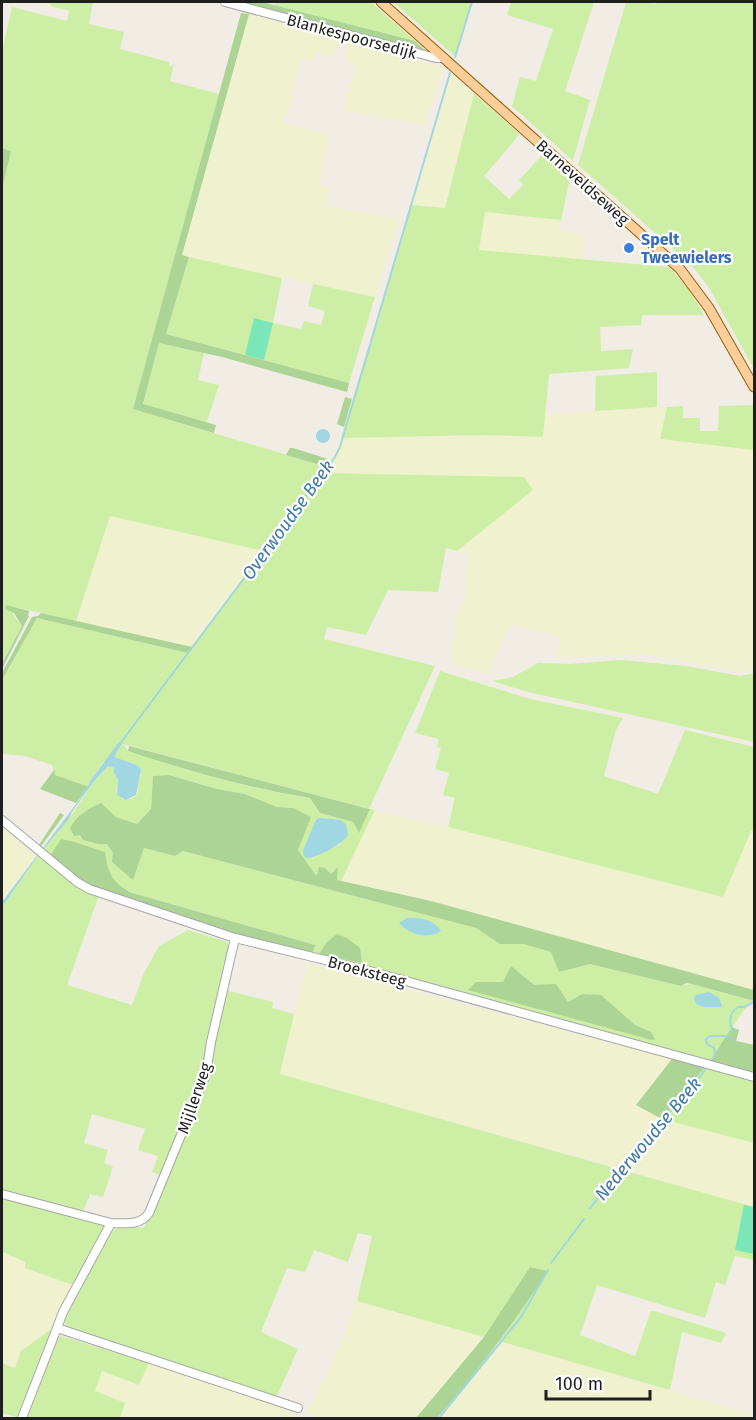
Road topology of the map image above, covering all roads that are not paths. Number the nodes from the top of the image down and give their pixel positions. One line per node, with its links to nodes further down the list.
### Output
1 (225, 2): 3 (street, Blankespoorsedijk)
2 (381, 2): 3 (main road, Barneveldseweg)
3 (444, 58): 4 (main road, Barneveldseweg)
4 (754, 387)
5 (2, 820): 6 (street, Broeksteeg)
6 (235, 938): 7 (street, Broeksteeg); 9 (street, Mijllerweg)
7 (754, 1077)
8 (2, 1194): 9 (street, Mijllerweg)
9 (111, 1223): 10 (street)
10 (57, 1328): 11 (street); 12 (street)
11 (298, 1408)
12 (22, 1419)

